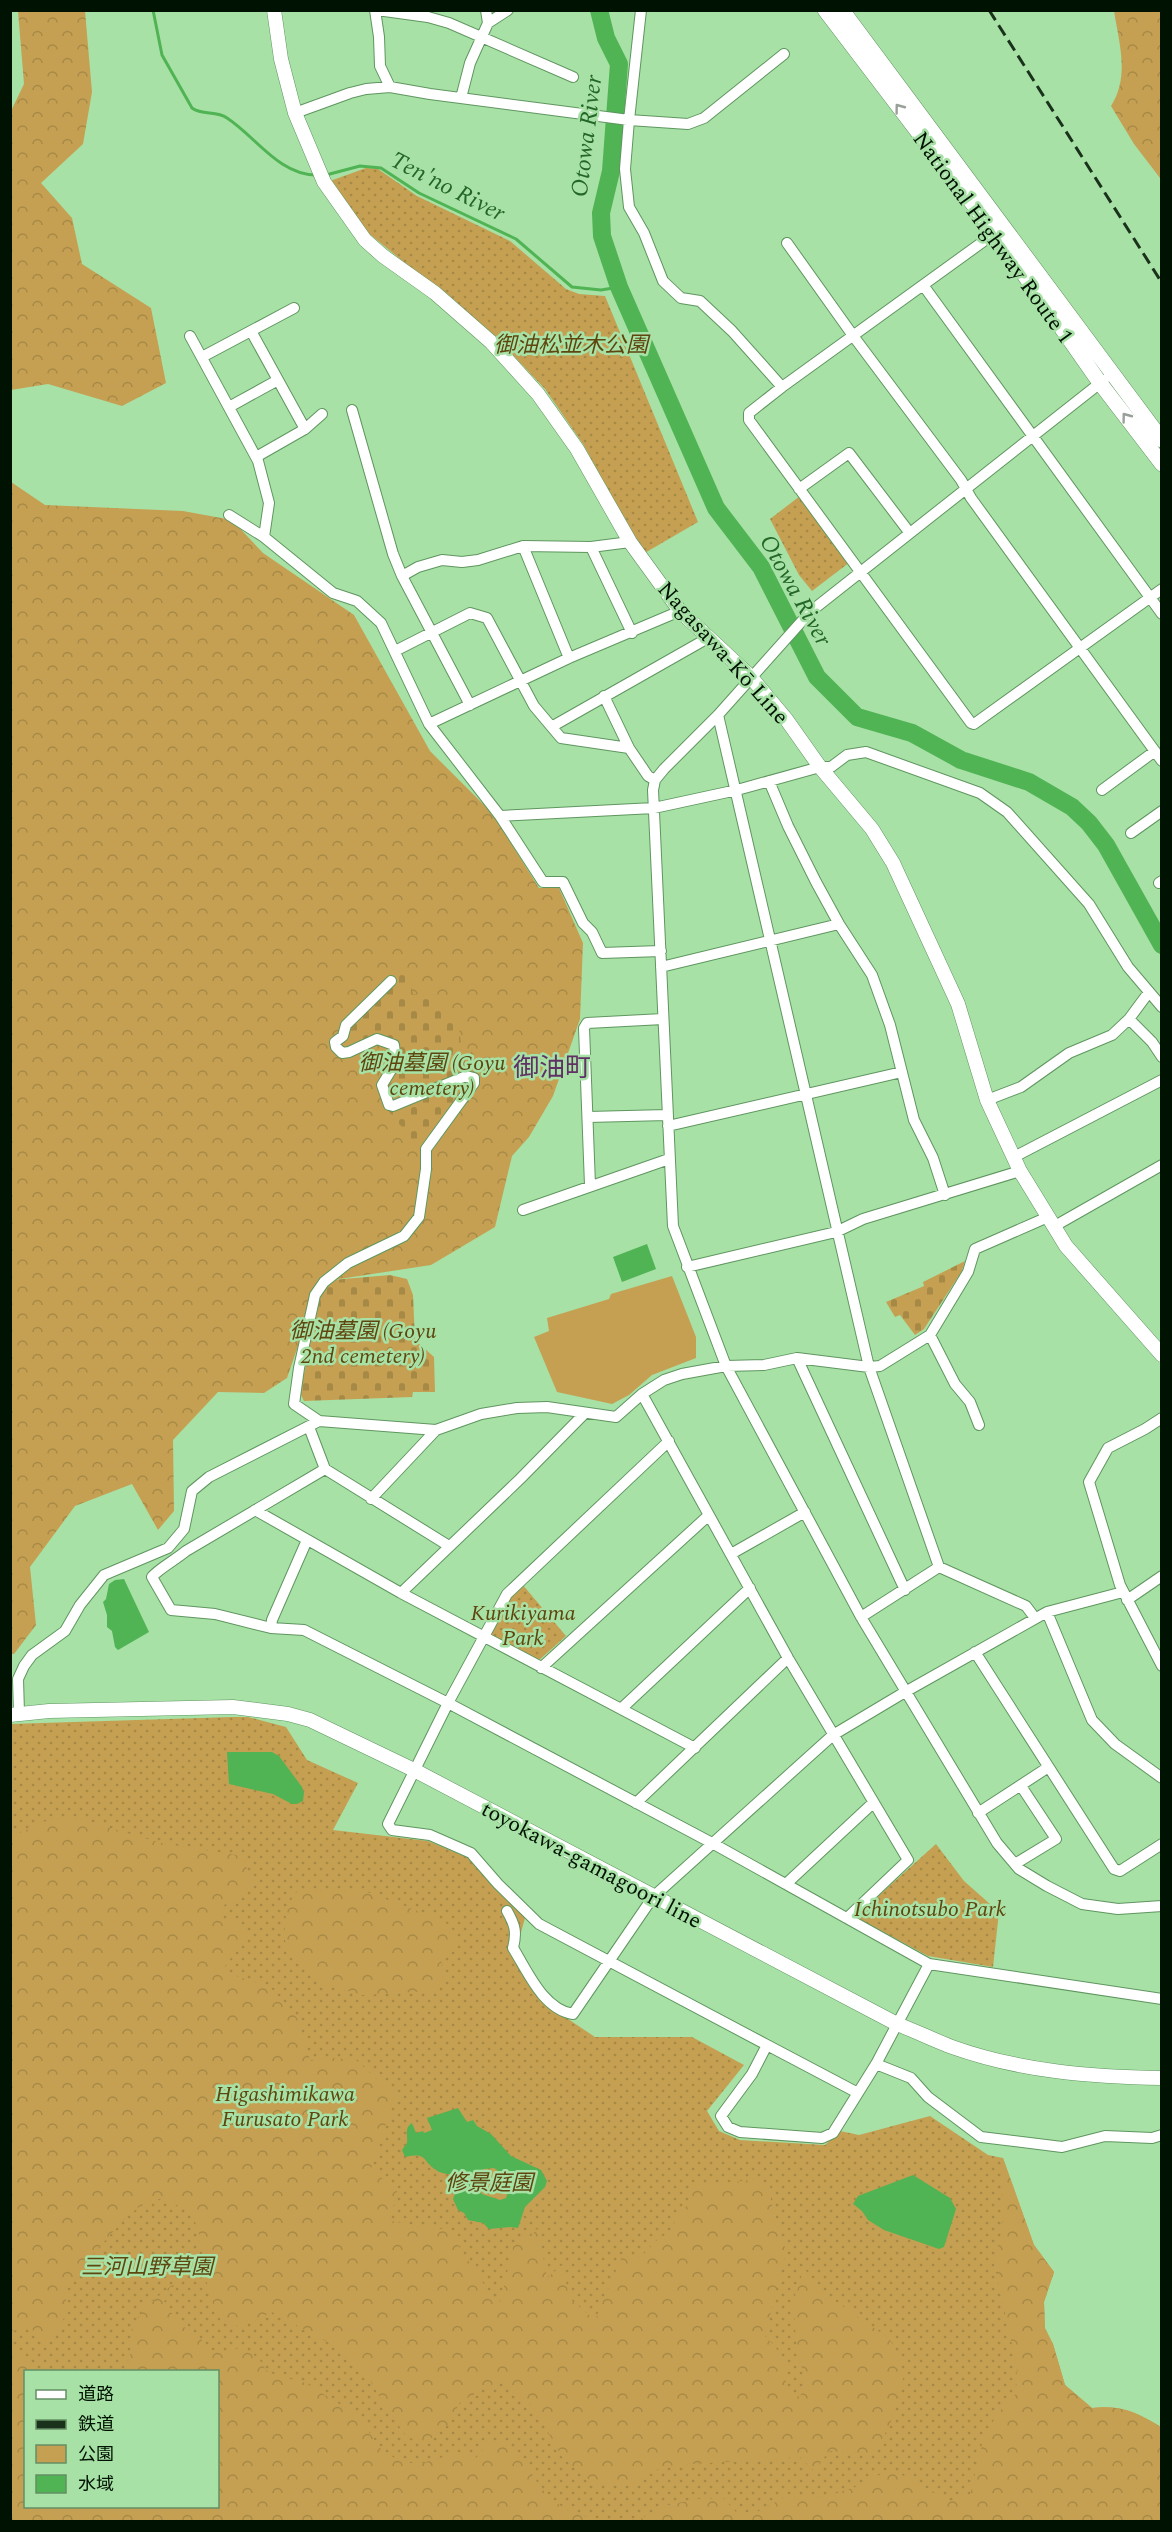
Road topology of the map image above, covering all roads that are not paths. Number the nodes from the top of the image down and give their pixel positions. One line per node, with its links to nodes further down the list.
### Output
1 (274, 10): 14 (main road, Nagasawa-Kō Line)
2 (376, 10): 9 (street); 12 (street)
3 (486, 10): 8 (street)
4 (508, 10): 8 (street)
5 (641, 10): 15 (street)
6 (825, 10): 16 (highway, National Highway Route 1, one-way to 6)
7 (842, 10): 24 (highway, National Highway Route 1)
8 (488, 23): 9 (street)
9 (481, 38): 11 (street); 13 (street)
10 (784, 54): 15 (street)
11 (573, 77)
12 (390, 87): 13 (street); 14 (street)
13 (461, 98): 15 (street)
14 (295, 113): 40 (main road, Nagasawa-Kō Line)
15 (625, 119): 26 (street)
16 (995, 233): 18 (street); 24 (highway, National Highway Route 1)
17 (787, 243): 22 (street)
18 (923, 285): 22 (street); 31 (street)
19 (294, 308): 20 (street)
20 (251, 331): 23 (street); 25 (street)
21 (190, 336): 23 (street)
22 (854, 338): 26 (street); 35 (street)
23 (202, 357): 27 (street)
24 (1107, 378): 31 (street); 32 (highway, National Highway Route 1); 34 (highway, National Highway Route 1, one-way to 24)
25 (278, 380): 27 (street); 30 (street)
26 (782, 387): 36 (street)
27 (229, 407): 33 (street)
28 (352, 410): 44 (street)
29 (322, 414): 30 (street)
30 (305, 429): 33 (street)
31 (1034, 436): 35 (street); 46 (street)
32 (1161, 440)
33 (256, 457): 39 (street)
34 (1161, 464)
35 (965, 488): 38 (street); 52 (street)
36 (799, 489): 38 (street); 43 (street)
37 (229, 515): 39 (street)
38 (909, 532): 43 (street)
39 (264, 537): 53 (street)
40 (630, 542): 42 (street); 47 (main road, Nagasawa-Kō Line)
41 (523, 546): 42 (street); 44 (street); 54 (street)
42 (591, 547): 50 (street)
43 (860, 570): 52 (street); 55 (street)
44 (402, 576): 49 (street)
45 (1161, 589): 46 (street)
46 (1150, 597): 48 (street); 52 (street)
47 (680, 611): 50 (street); 51 (main road, Nagasawa-Kō Line)
48 (1161, 614)
49 (432, 632): 53 (street); 56 (street); 58 (street)
50 (632, 633): 54 (street)
51 (708, 638): 55 (main road, Nagasawa-Kō Line); 57 (street)
52 (1081, 648): 63 (street)
53 (395, 651): 60 (street)
54 (569, 658): 56 (street)
55 (750, 676): 59 (street); 65 (main road, Nagasawa-Kō Line)
56 (520, 681): 58 (street); 61 (street)
57 (604, 696): 61 (street); 62 (street)
58 (470, 705): 60 (street)
59 (718, 715): 66 (street); 68 (street)
60 (429, 724): 72 (street)
61 (553, 726): 62 (street)
62 (629, 748): 66 (street)
63 (1155, 751): 64 (street); 69 (street)
64 (1161, 761)
65 (820, 767): 67 (street); 79 (street); 87 (main road, Nagasawa-Kō Line)
66 (655, 780): 70 (street)
67 (769, 781): 68 (street); 74 (street)
68 (737, 790): 70 (street); 75 (street)
69 (1102, 790)
70 (654, 808): 72 (street); 76 (street)
71 (1161, 811): 73 (street)
72 (500, 816): 76 (street)
73 (1131, 833)
74 (839, 924): 75 (street); 84 (street)
75 (770, 942): 77 (street); 86 (street)
76 (661, 951): 77 (street)
77 (662, 967): 81 (street)
78 (391, 981): 108 (street)
79 (1149, 992): 80 (street); 82 (street)
80 (1161, 1007)
81 (663, 1019): 88 (street); 89 (street)
82 (1129, 1019): 83 (street); 87 (street)
83 (1161, 1057)
84 (902, 1072): 86 (street); 95 (street)
85 (1161, 1080): 90 (street)
86 (805, 1095): 89 (street); 98 (street)
87 (987, 1100): 90 (main road, Nagasawa-Kō Line)
88 (588, 1117): 89 (street); 94 (street)
89 (668, 1120): 91 (street)
90 (1014, 1157): 93 (main road, Nagasawa-Kō Line)
91 (669, 1159): 94 (street); 99 (street)
92 (1161, 1165): 97 (street)
93 (1020, 1171): 95 (street); 97 (main road, Nagasawa-Kō Line)
94 (590, 1185): 96 (street)
95 (945, 1195): 98 (street)
96 (522, 1210)
97 (1050, 1222): 100 (street); 101 (main road, Nagasawa-Kō Line)
98 (836, 1232): 99 (street); 104 (street)
99 (687, 1267): 103 (street)
100 (930, 1335): 104 (street); 109 (street)
101 (1161, 1355)
102 (797, 1358): 103 (street); 104 (street); 123 (street)
103 (726, 1366): 105 (street); 115 (street)
104 (869, 1367): 120 (street)
105 (642, 1394): 106 (street); 111 (street)
106 (585, 1413): 110 (street); 118 (street)
107 (1161, 1418): 125 (street)
108 (314, 1424): 110 (street); 112 (street); 138 (street)
109 (979, 1425)
110 (436, 1430): 113 (street)
111 (669, 1441): 116 (street); 130 (street)
112 (325, 1469): 113 (street); 114 (street)
113 (371, 1499): 118 (street)
114 (255, 1510): 117 (street); 129 (street)
115 (805, 1512): 119 (street); 127 (street)
116 (709, 1515): 119 (street); 134 (street)
117 (307, 1540): 124 (street); 129 (street)
118 (449, 1546): 124 (street)
119 (730, 1554): 122 (street)
120 (939, 1567): 123 (street); 128 (street)
121 (1161, 1576): 125 (street)
122 (750, 1588): 132 (street); 137 (street)
123 (904, 1590): 127 (street)
124 (401, 1593): 130 (street)
125 (1125, 1596): 126 (street); 133 (street)
126 (1047, 1612): 128 (street); 143 (street)
127 (861, 1617): 135 (street)
128 (1035, 1618): 131 (street)
129 (271, 1628): 136 (street)
130 (483, 1637): 134 (street); 136 (street)
131 (975, 1652): 135 (street); 141 (street)
132 (789, 1658): 139 (street); 140 (street)
133 (1161, 1666)
134 (541, 1668): 137 (street)
135 (905, 1692): 139 (street); 147 (street)
136 (448, 1703): 142 (street); 145 (street)
137 (621, 1709): 140 (street)
138 (15, 1714): 142 (main road, toyokawa-gamagoori line)
139 (833, 1735): 146 (street); 148 (street)
140 (695, 1748): 145 (street)
141 (1047, 1768): 144 (street); 149 (street)
142 (414, 1770): 152 (main road, toyokawa-gamagoori line); 156 (street)
143 (1161, 1778)
144 (1021, 1786): 147 (street); 150 (street)
145 (636, 1803): 148 (street)
146 (873, 1803): 151 (street); 155 (street)
147 (978, 1813): 150 (street)
148 (712, 1843): 151 (street); 152 (street)
149 (1161, 1844)
150 (1016, 1864): 153 (street)
151 (786, 1884): 155 (street)
152 (653, 1897): 156 (street); 159 (main road, toyokawa-gamagoori line)
153 (1161, 1906)
154 (507, 1911): 156 (street)
155 (847, 1918): 157 (street)
156 (608, 1963): 160 (street)
157 (929, 1964): 158 (street); 159 (street)
158 (1161, 1999)
159 (897, 2024): 161 (street); 162 (main road, toyokawa-gamagoori line)
160 (767, 2045): 163 (street); 163 (street)
161 (876, 2064): 163 (street); 164 (street)
162 (1161, 2078)
163 (858, 2093)
164 (1161, 2135)

